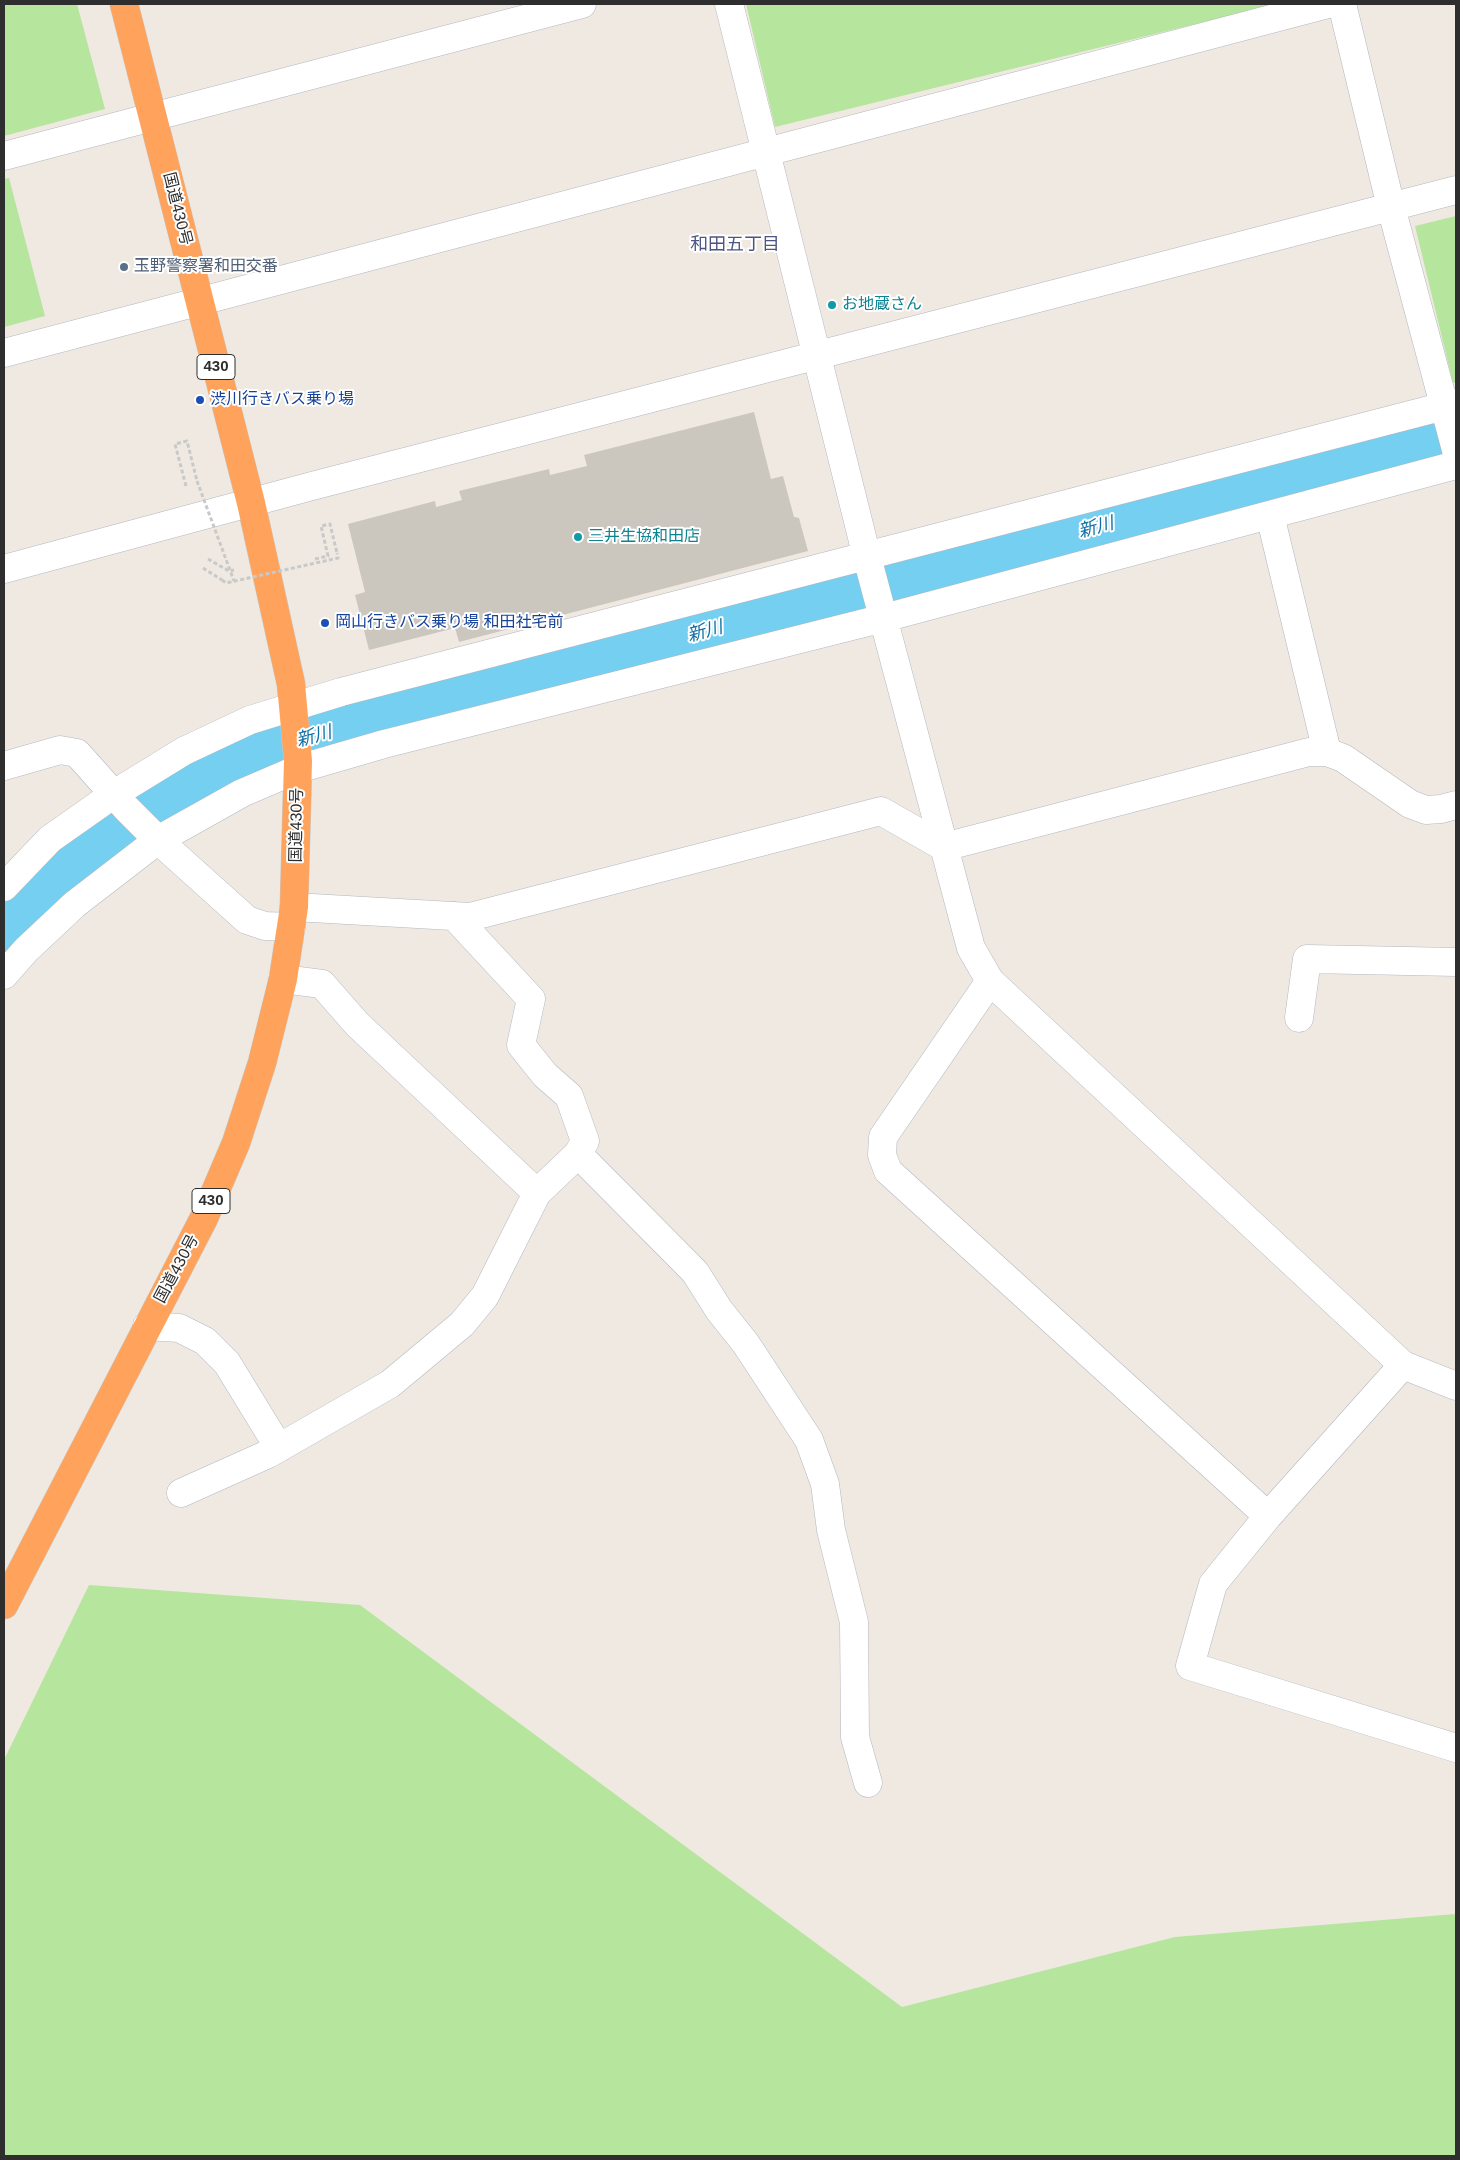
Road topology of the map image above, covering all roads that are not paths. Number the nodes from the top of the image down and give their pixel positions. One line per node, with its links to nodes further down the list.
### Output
1 (124, 4): 6 (highway, 国道430号 / 430)
2 (582, 4): 6 (street)
3 (729, 4): 7 (street)
4 (1328, 4): 7 (street)
5 (1342, 4): 10 (street)
6 (153, 116): 8 (street); 11 (highway, 国道430号 / 430)
7 (765, 152): 11 (street); 13 (street)
8 (4, 156)
9 (1456, 190): 10 (street)
10 (1391, 207): 13 (street); 14 (street)
11 (200, 302): 12 (street); 16 (highway, 国道430号 / 430)
12 (4, 352)
13 (817, 355): 16 (street); 18 (street)
14 (1452, 421): 18 (street)
15 (1456, 465): 17 (street)
16 (251, 503): 19 (street); 21 (highway, 国道430号 / 430)
17 (1270, 515): 20 (street); 22 (street)
18 (869, 564): 20 (street); 21 (street)
19 (4, 569)
20 (883, 614): 23 (street); 28 (street)
21 (295, 706): 23 (highway, 国道430号 / 430); 25 (street)
22 (1327, 752): 26 (street); 28 (street)
23 (298, 765): 27 (street); 31 (highway, 国道430号 / 430)
24 (4, 766): 25 (street)
25 (123, 804): 27 (street); 29 (street)
26 (1456, 805)
27 (155, 836): 31 (street); 33 (street)
28 (944, 847): 30 (street); 35 (street)
29 (4, 887)
30 (454, 916): 31 (street); 37 (street)
31 (292, 917): 34 (highway, 国道430号 / 430)
32 (1456, 962): 36 (street)
33 (4, 975)
34 (283, 979): 38 (street); 39 (highway, 国道430号 / 430)
35 (990, 981): 40 (street); 44 (street)
36 (1299, 1018)
37 (578, 1154): 38 (street); 47 (street)
38 (537, 1193): 42 (street)
39 (147, 1326): 42 (street); 45 (highway, 国道430号 / 430)
40 (1403, 1365): 41 (street); 44 (street)
41 (1456, 1386)
42 (279, 1448): 43 (street)
43 (181, 1493)
44 (1268, 1516): 46 (street)
45 (4, 1604)
46 (1456, 1748)
47 (868, 1783)

